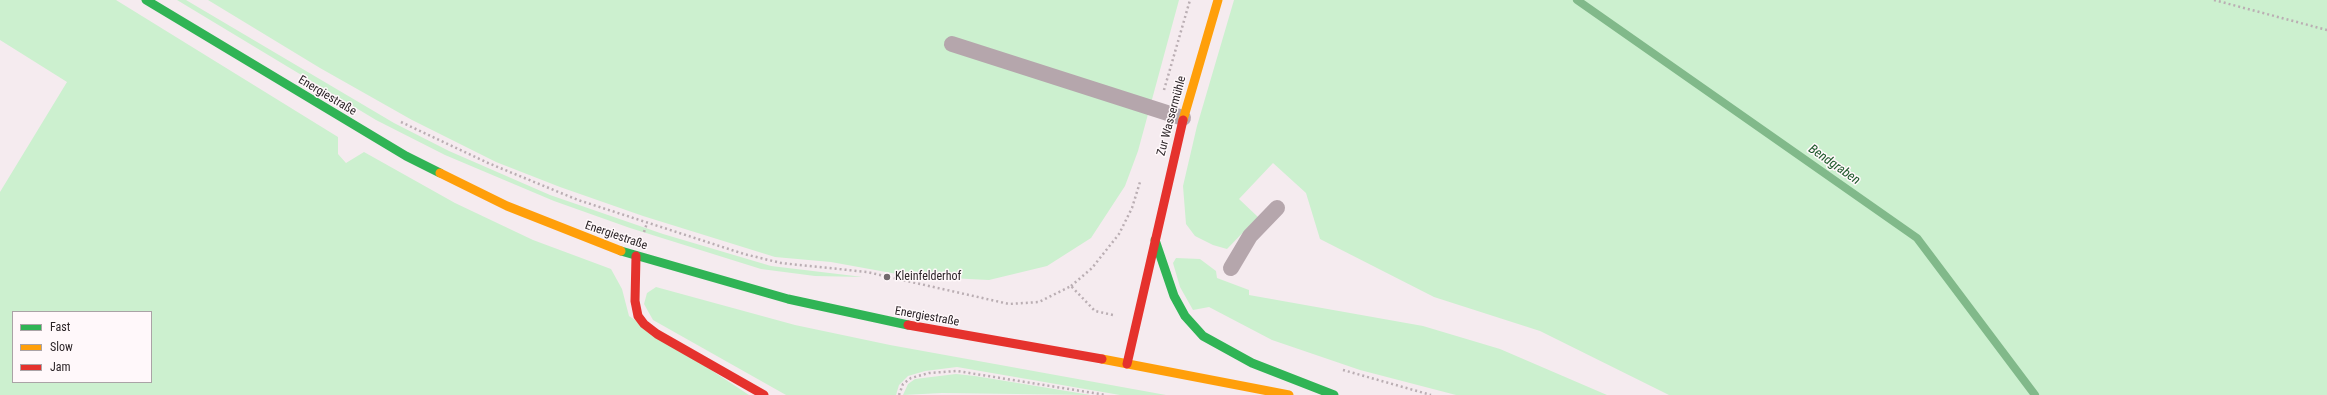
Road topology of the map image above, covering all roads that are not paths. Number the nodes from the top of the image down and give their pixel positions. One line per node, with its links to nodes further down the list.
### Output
1 (146, 0): 7 (main road, Energiestraße)
2 (1218, 0): 4 (main road, Zur Wassermühle)
3 (952, 44): 4 (lane)
4 (1183, 118): 6 (main road, Zur Wassermühle)
5 (1277, 208): 8 (lane)
6 (1154, 239): 9 (main road, Zur Wassermühle); 12 (main road)
7 (636, 256): 9 (main road, Energiestraße); 10 (main road)
8 (1231, 268)
9 (1127, 364): 11 (main road, Energiestraße)
10 (764, 395)
11 (1289, 395)
12 (1334, 395)

